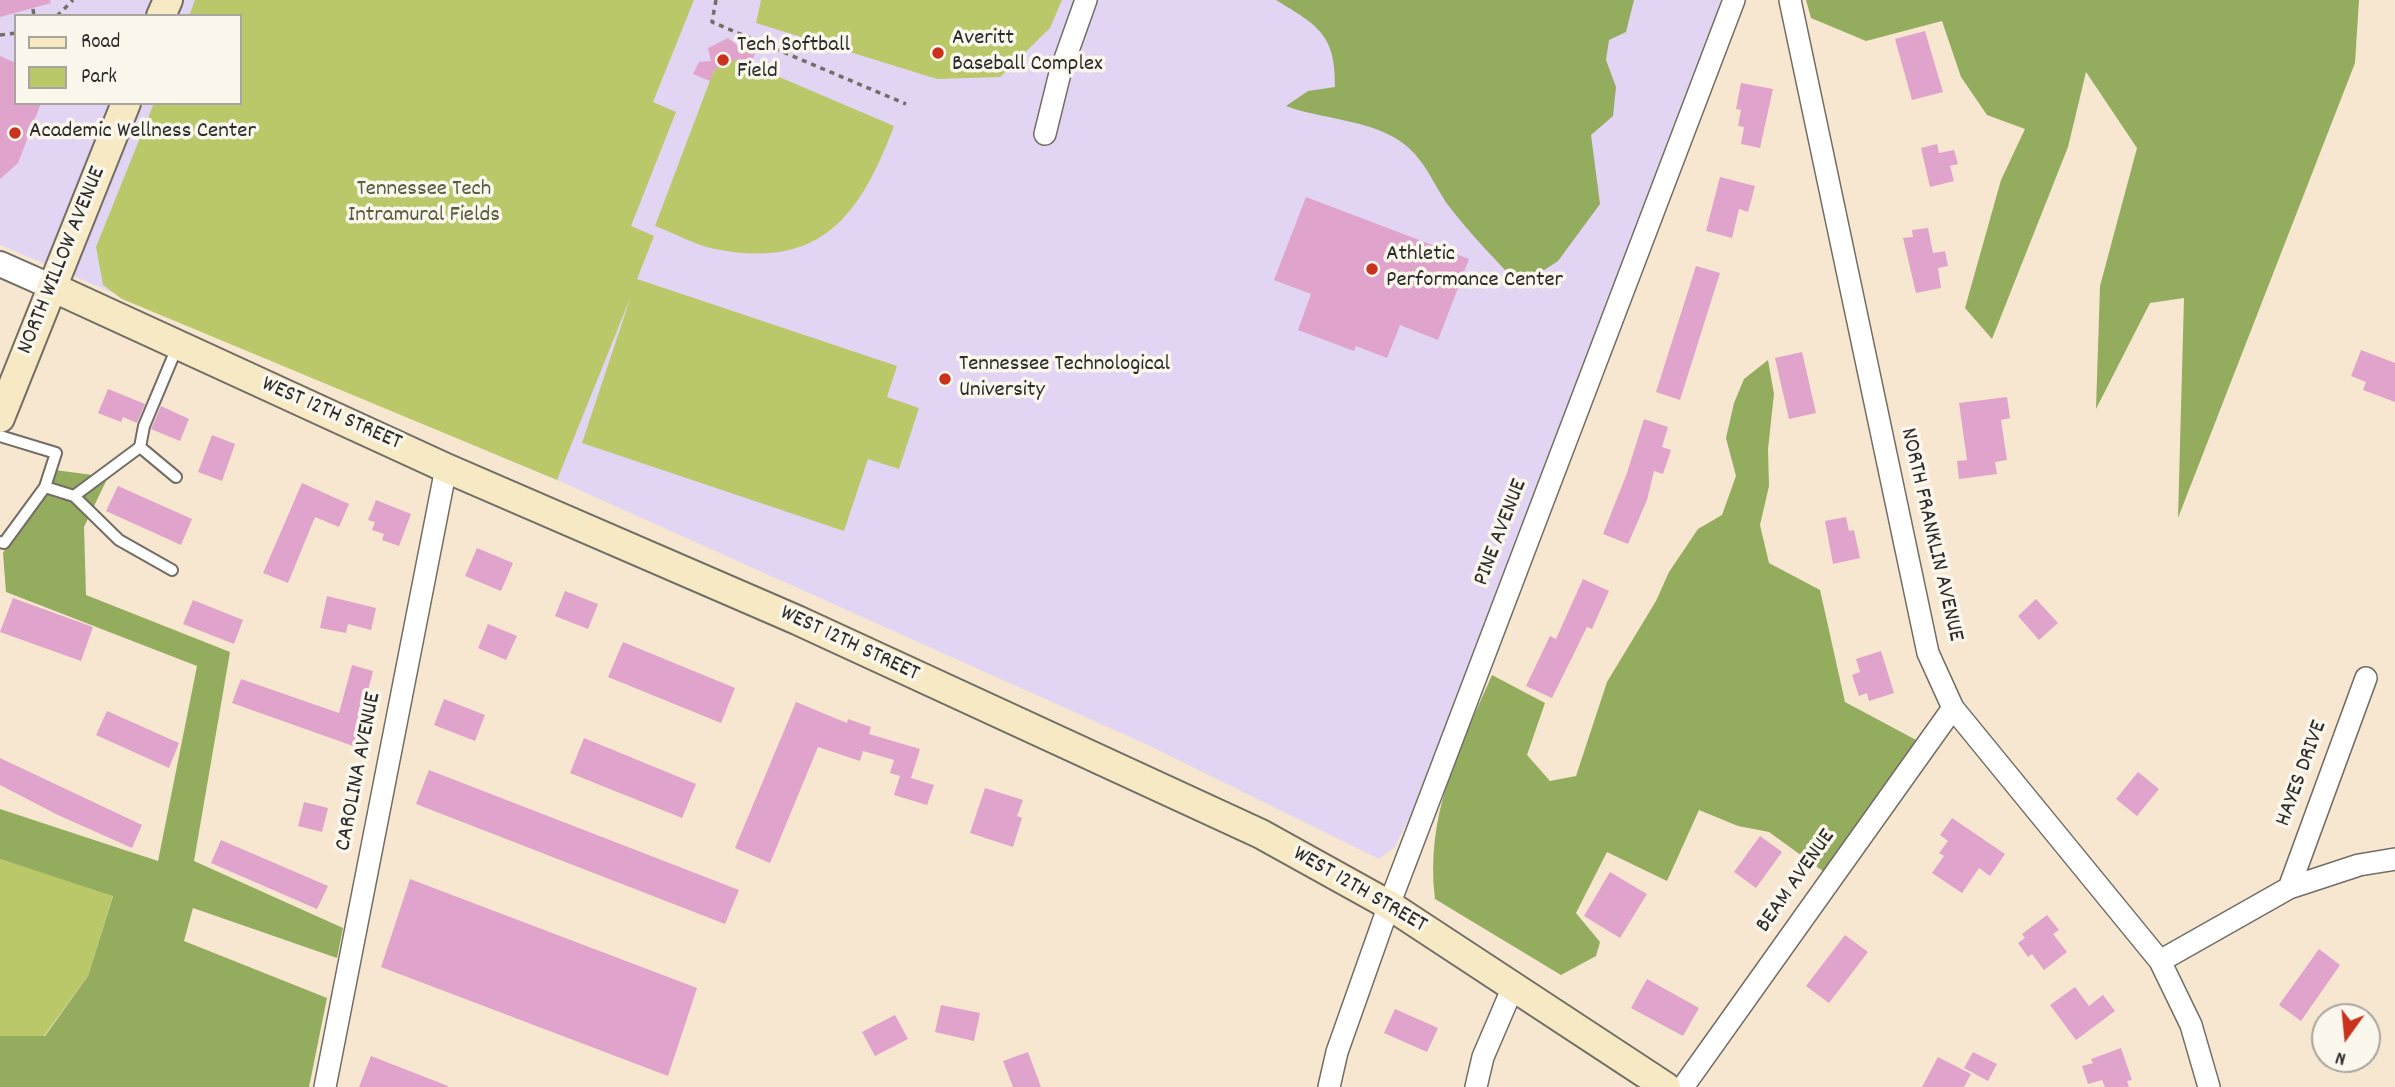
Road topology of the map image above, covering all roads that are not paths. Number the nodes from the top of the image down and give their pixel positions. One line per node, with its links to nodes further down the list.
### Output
1 (1086, 0): 5 (street)
2 (1734, 0): 22 (street, PINE AVENUE)
3 (1790, 0): 19 (street, NORTH FRANKLIN AVENUE)
4 (125, 105): 7 (main road, NORTH WILLOW AVENUE)
5 (1045, 134)
6 (0, 264): 7 (street, WEST 12TH STREET)
7 (52, 287): 8 (main road, WEST 12TH STREET); 9 (main road, NORTH WILLOW AVENUE)
8 (177, 345): 11 (lane); 12 (main road, WEST 12TH STREET)
9 (0, 418)
10 (0, 436): 14 (lane)
11 (140, 447): 13 (lane); 15 (lane)
12 (446, 468): 22 (main road, WEST 12TH STREET); 25 (street, CAROLINA AVENUE)
13 (176, 477)
14 (45, 487): 15 (lane); 16 (lane)
15 (74, 496): 17 (lane)
16 (0, 542)
17 (172, 570)
18 (2366, 678): 21 (street, HAYES DRIVE)
19 (1953, 708): 23 (street, NORTH FRANKLIN AVENUE); 29 (street, BEAM AVENUE)
20 (2395, 859): 21 (street)
21 (2289, 888): 23 (street)
22 (1389, 905): 24 (main road, WEST 12TH STREET); 26 (street, PINE AVENUE)
23 (2160, 961): 30 (street, NORTH FRANKLIN AVENUE)
24 (1513, 987): 27 (street); 28 (main road, WEST 12TH STREET)
25 (325, 1087)
26 (1329, 1087)
27 (1476, 1087)
28 (1666, 1087)
29 (1683, 1087)
30 (2208, 1087)

